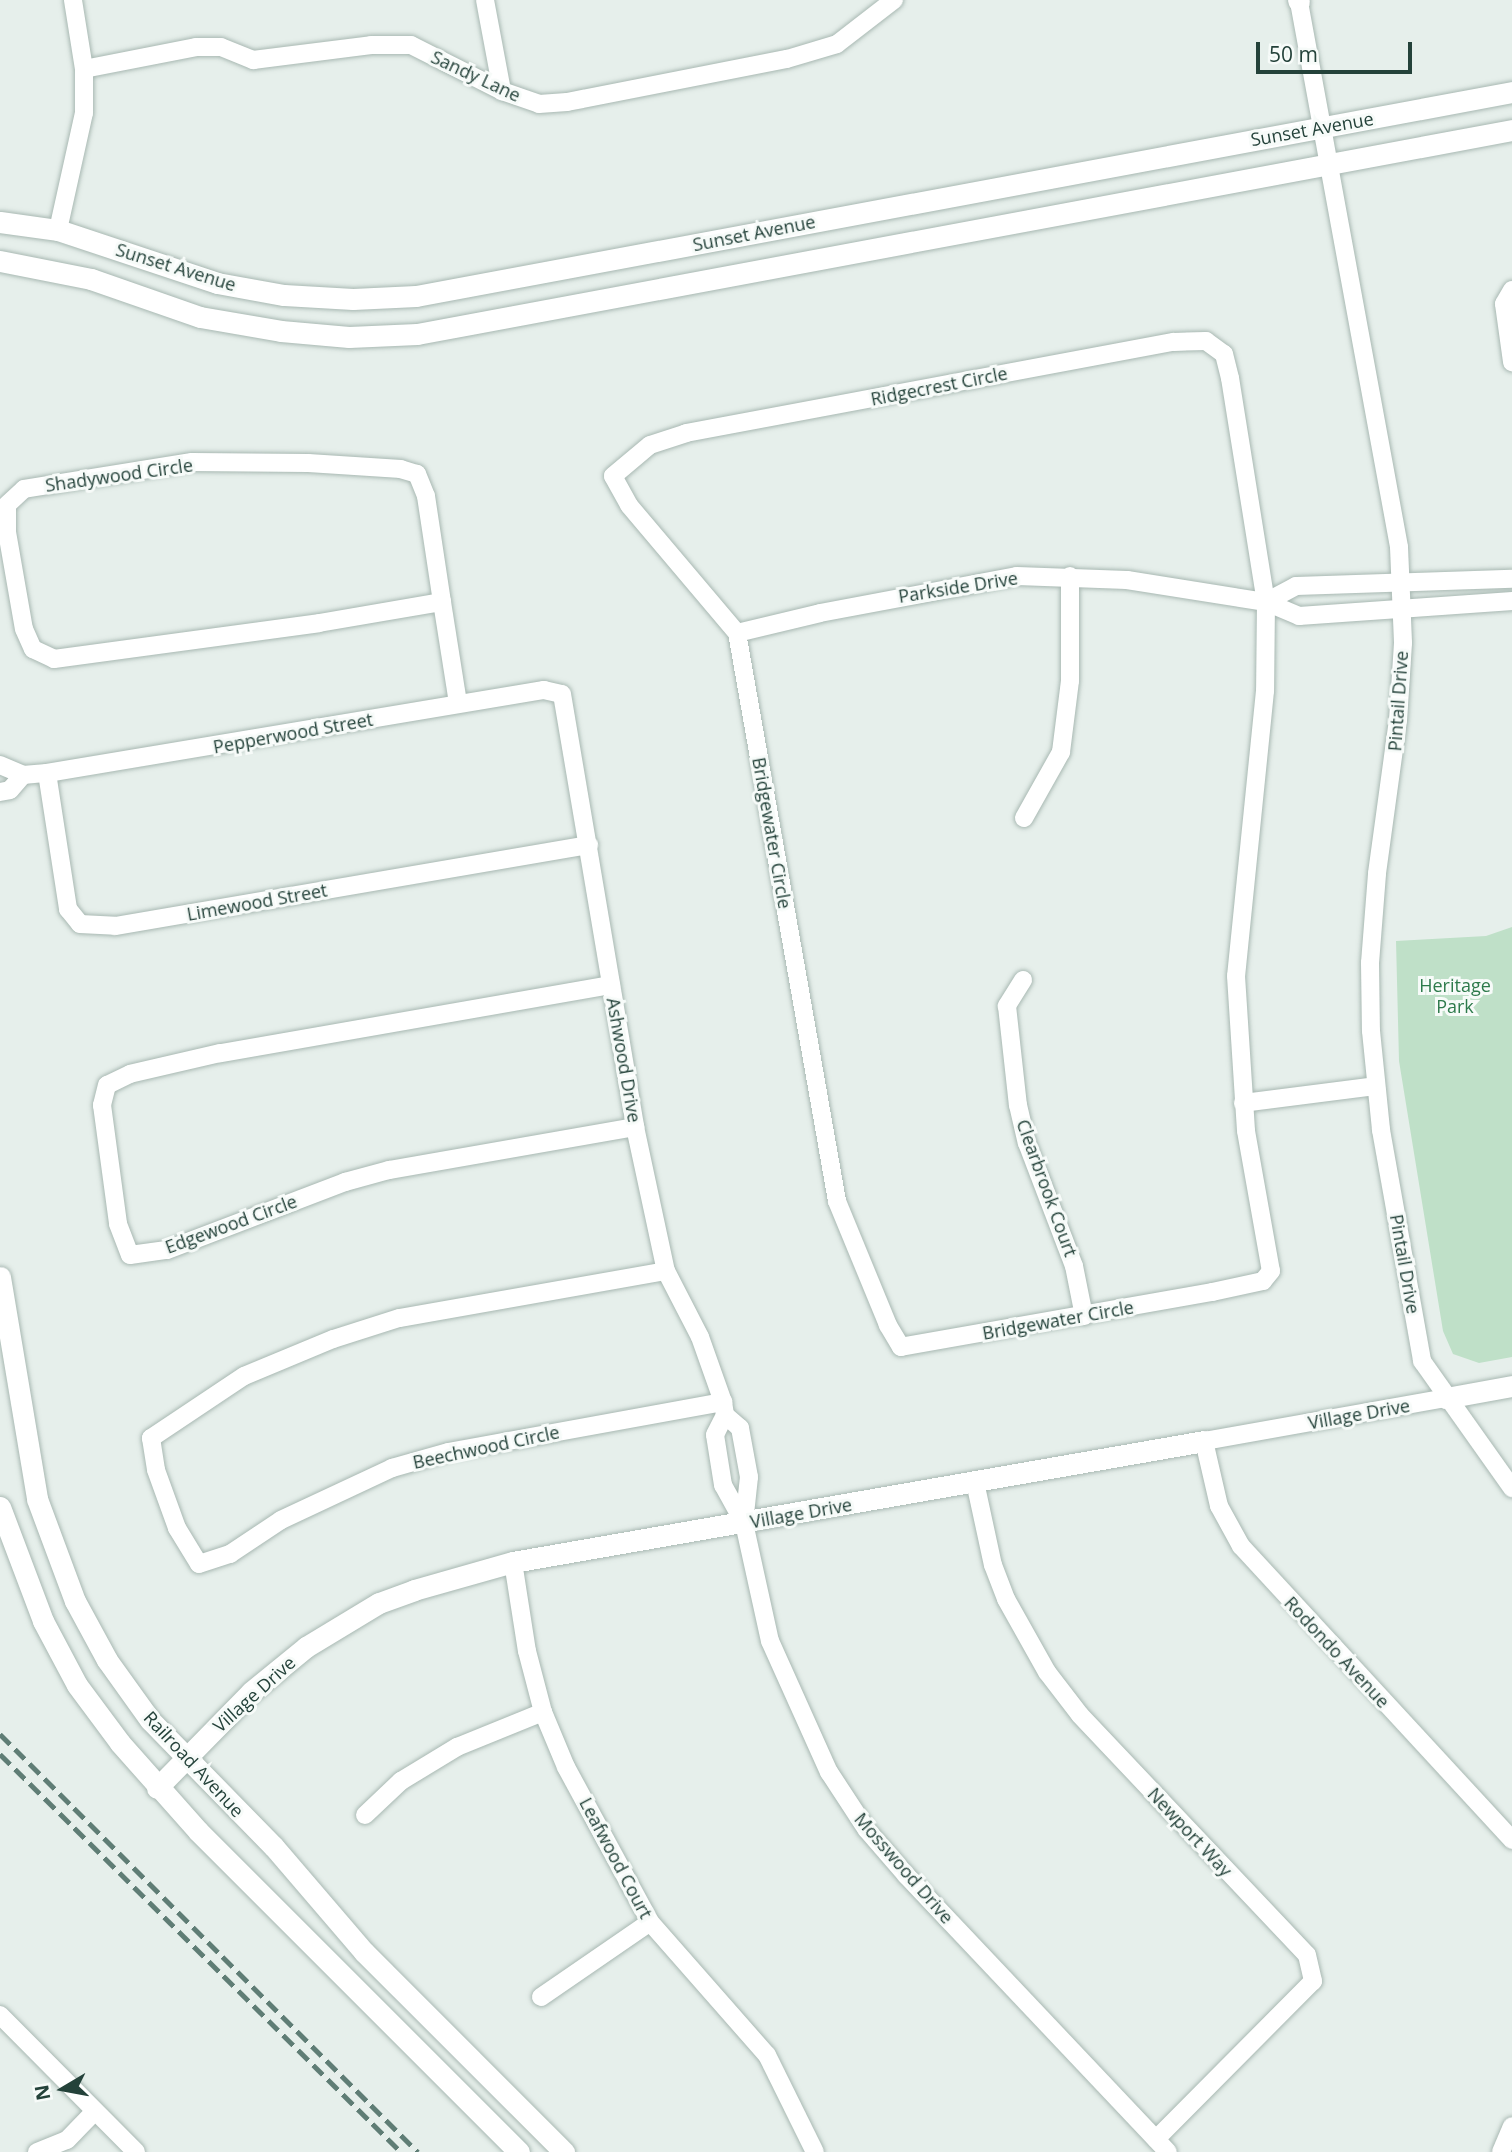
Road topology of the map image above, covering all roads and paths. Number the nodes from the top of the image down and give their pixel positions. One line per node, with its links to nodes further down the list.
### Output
1 (73, 0): 5 (street)
2 (485, 0): 6 (street)
3 (894, 0): 6 (street, Sandy Lane)
4 (1298, 1): 8 (street, Pintail Drive)
5 (84, 69): 6 (street, Sandy Lane); 12 (street)
6 (502, 91)
7 (1512, 92): 8 (street, Sunset Avenue)
8 (1323, 127): 10 (street, Pintail Drive); 12 (street, Sunset Avenue)
9 (1512, 130): 10 (street)
10 (1329, 164): 13 (street); 18 (street, Pintail Drive)
11 (0, 222): 12 (street, Sunset Avenue)
12 (58, 230)
13 (0, 261)
14 (1512, 290): 15 (street)
15 (1512, 362)
16 (1070, 576): 21 (street, Parkside Drive); 23 (street, Parkside Drive); 30 (street)
17 (1512, 579): 18 (street)
18 (1401, 580): 21 (street); 22 (street, Pintail Drive)
19 (1512, 601): 22 (street, Parkside Drive)
20 (442, 602): 20 (street, Shadywood Circle); 25 (street, Shadywood Circle)
21 (1266, 602): 22 (street, Parkside Drive); 23 (street, Ridgecrest Circle); 35 (street, Bridgewater Circle)
22 (1402, 609): 34 (street, Pintail Drive)
23 (737, 634): 39 (street, Bridgewater Circle)
24 (562, 694): 25 (street, Pepperwood Street); 31 (street, Ashwood Drive)
25 (458, 704): 27 (street, Pepperwood Street)
26 (0, 765): 28 (street, Pepperwood Street)
27 (47, 773): 28 (street, Pepperwood Street); 31 (street, Limewood Street)
28 (23, 775): 29 (street)
29 (0, 792)
30 (1024, 818)
31 (589, 845): 33 (street, Ashwood Drive)
32 (1023, 980): 39 (street, Clearbrook Court)
33 (611, 985): 36 (street, Ashwood Drive); 36 (street, Edgewood Circle)
34 (1376, 1086): 35 (street); 41 (street, Pintail Drive)
35 (1243, 1103): 39 (street, Bridgewater Circle)
36 (635, 1127): 37 (street, Ashwood Drive)
37 (666, 1271): 42 (street, Ashwood Drive); 42 (street, Beechwood Circle)
38 (0, 1277): 50 (street, Railroad Avenue)
39 (1084, 1316)
40 (1512, 1386): 41 (street, Village Drive)
41 (1446, 1398): 43 (street, Village Drive); 45 (street, Pintail Drive)
42 (724, 1409): 47 (street, Ashwood Drive); 47 (street)
43 (1204, 1441): 44 (street, Village Drive); 53 (street, Rodondo Avenue)
44 (975, 1482): 47 (street, Village Drive); 59 (street, Newport Way)
45 (1512, 1488)
46 (0, 1507): 51 (street)
47 (744, 1523): 48 (street, Village Drive); 59 (street, Mosswood Drive)
48 (513, 1562): 49 (street, Leafwood Court); 50 (street, Village Drive)
49 (543, 1712): 52 (street); 54 (street, Leafwood Court)
50 (186, 1759): 51 (street, Village Drive); 63 (street, Railroad Avenue)
51 (158, 1788): 62 (street)
52 (365, 1815)
53 (1512, 1840)
54 (650, 1922): 55 (street); 64 (street, Leafwood Court)
55 (541, 1997)
56 (0, 2015): 57 (street)
57 (95, 2111): 60 (street); 61 (street)
58 (1512, 2126): 65 (street)
59 (1162, 2145)
60 (37, 2152)
61 (136, 2152)
62 (519, 2152)
63 (564, 2152)
64 (815, 2152)
65 (1501, 2152)

